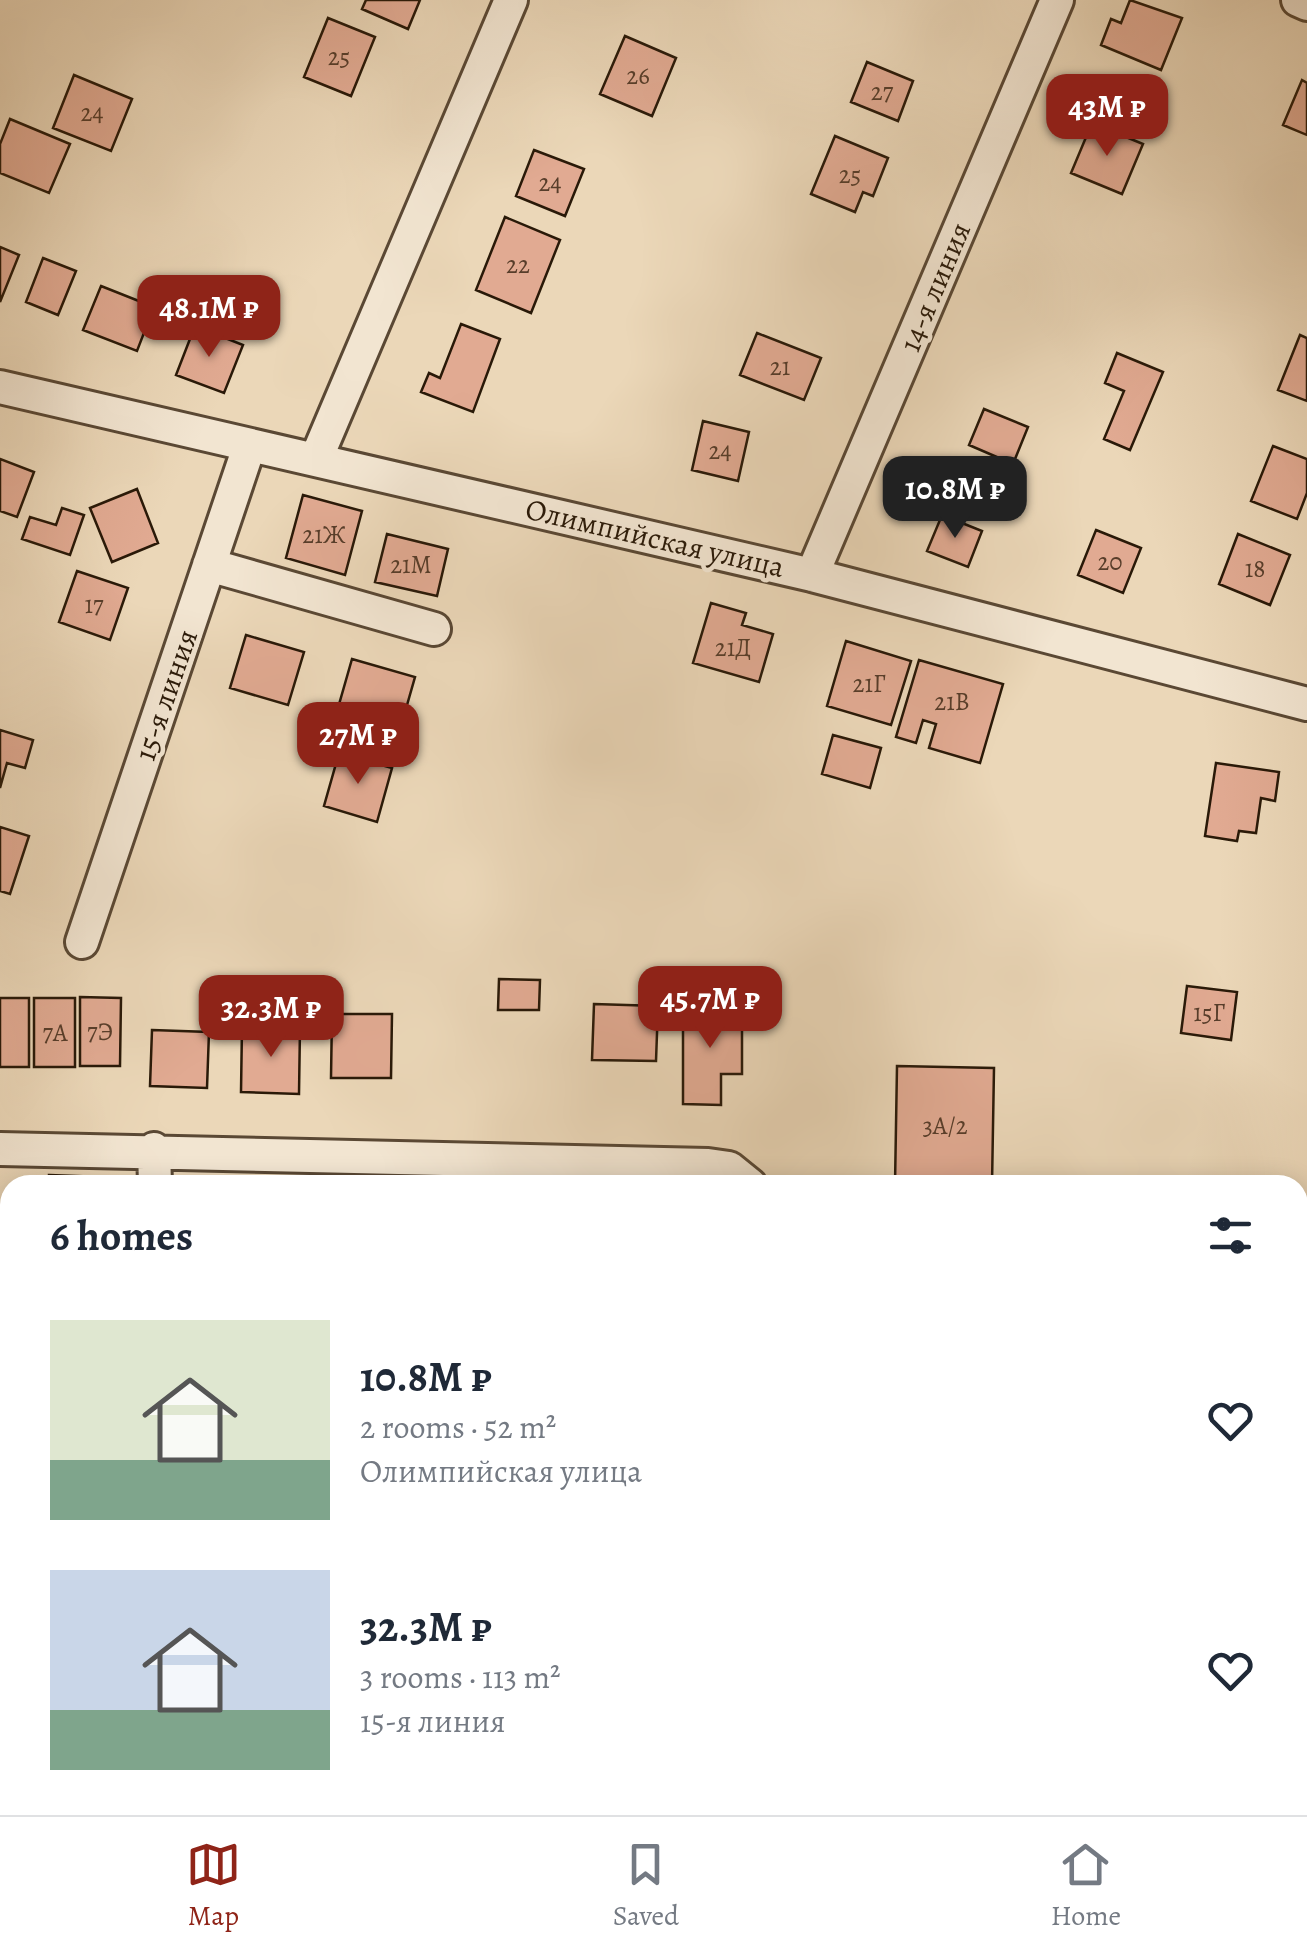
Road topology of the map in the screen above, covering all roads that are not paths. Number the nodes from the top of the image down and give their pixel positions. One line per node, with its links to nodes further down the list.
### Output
1 (511, 0): 7 (street)
2 (1057, 0): 9 (street, 14-я линия)
3 (1298, 0): 4 (street)
4 (1307, 4)
5 (0, 387): 6 (street, Олимпийская улица)
6 (249, 446): 7 (street, Олимпийская улица); 8 (street, 15-я линия)
7 (316, 458): 9 (street, Олимпийская улица)
8 (209, 566): 10 (street); 12 (street, 15-я линия)
9 (812, 575): 11 (street, Олимпийская улица)
10 (434, 629)
11 (1307, 704)
12 (82, 942)
13 (0, 1149): 14 (street)
14 (154, 1149): 15 (street); 16 (street)
15 (155, 1175)
16 (738, 1175)

